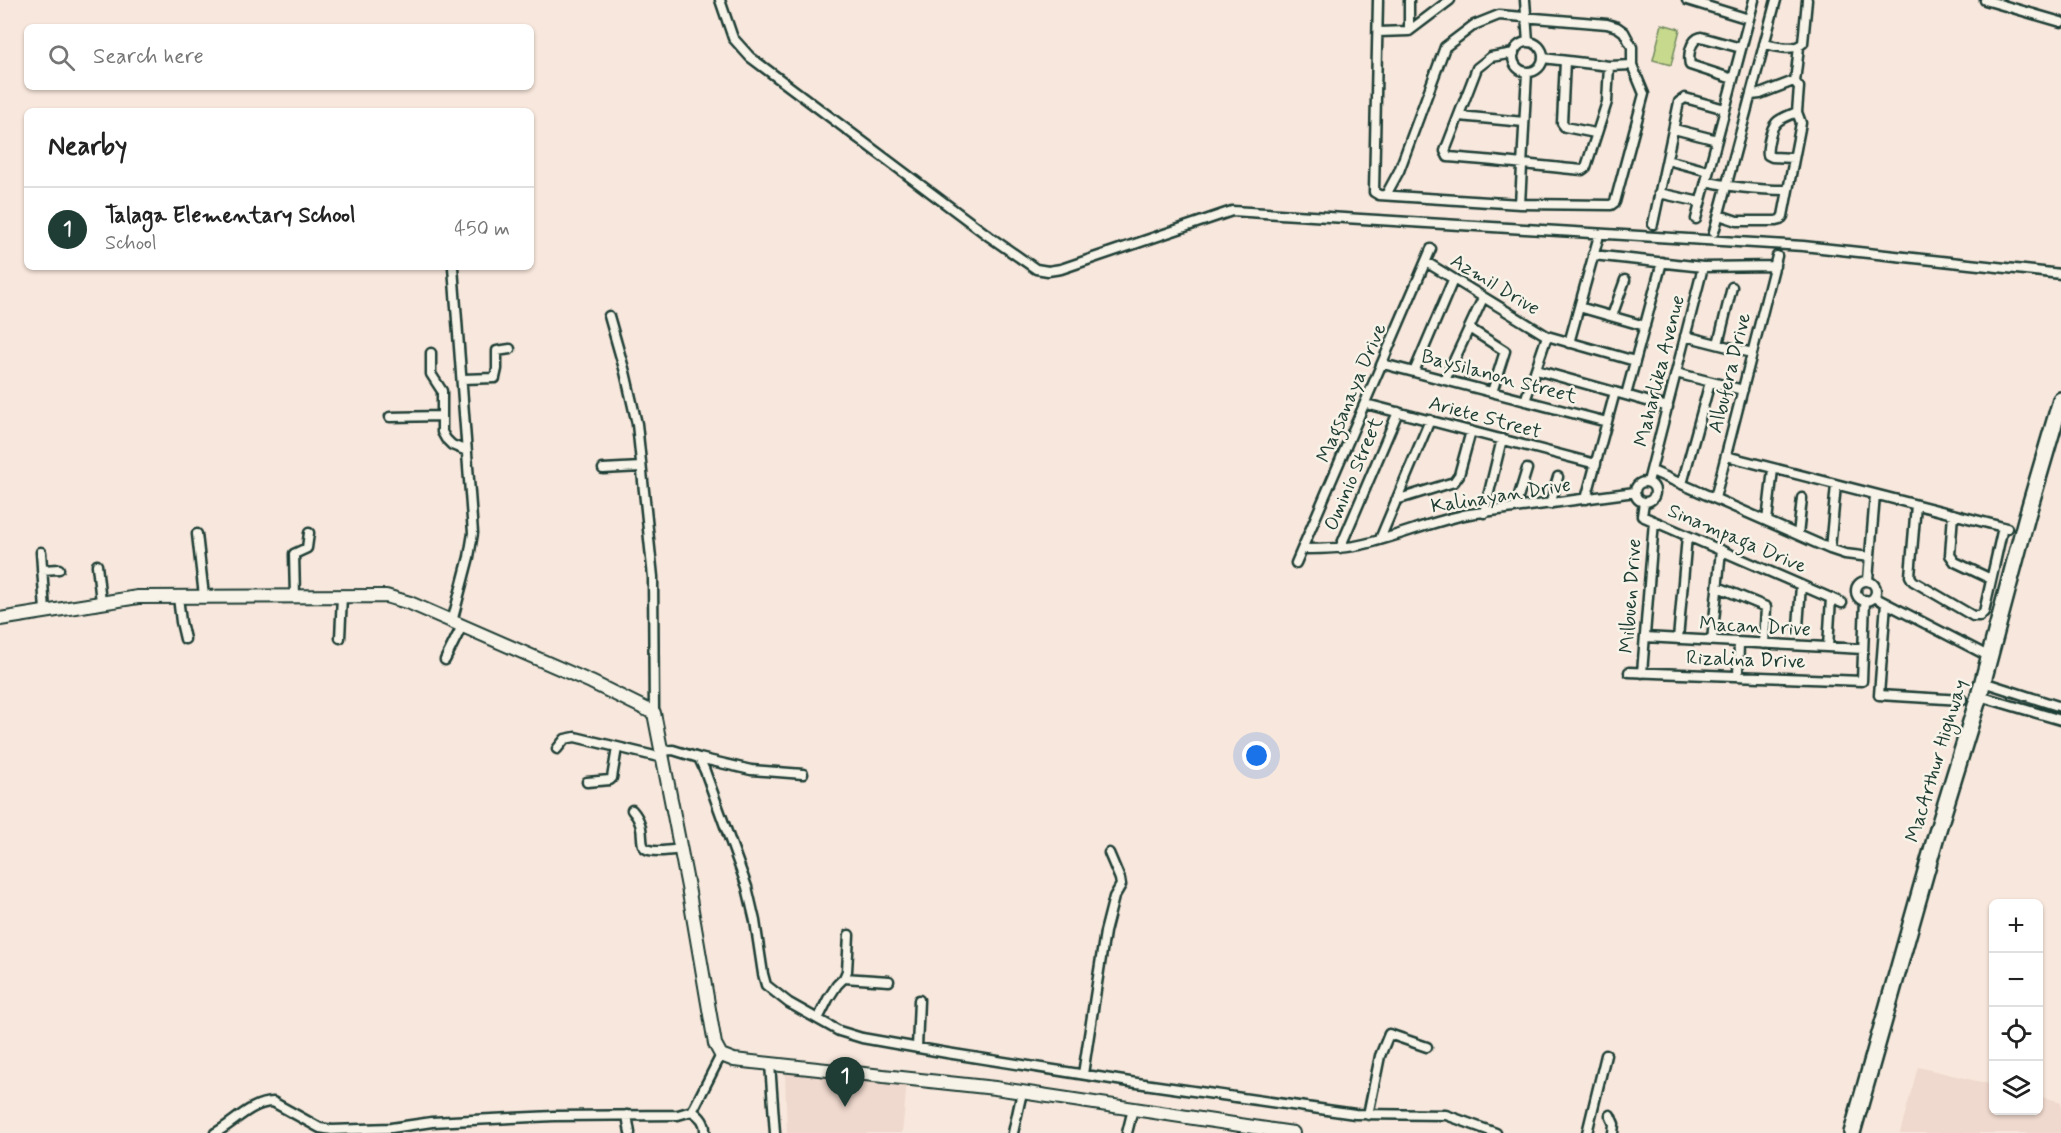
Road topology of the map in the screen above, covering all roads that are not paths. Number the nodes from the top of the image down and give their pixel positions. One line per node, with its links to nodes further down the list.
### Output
1 (720, 0): 61 (street)
2 (1378, 0): 16 (street)
3 (1409, 0): 15 (street)
4 (1450, 0): 11 (street)
5 (1525, 0): 12 (street)
6 (1687, 0): 13 (street)
7 (1754, 0): 13 (street)
8 (1776, 0): 18 (street)
9 (1807, 0): 19 (street)
10 (1985, 0): 14 (street)
11 (1442, 3): 15 (street)
12 (1526, 17): 17 (street); 24 (street); 45 (street)
13 (1749, 19): 20 (street)
14 (2061, 22)
15 (1409, 31): 16 (street)
16 (1378, 32): 45 (street)
17 (1528, 42): 21 (street); 22 (street)
18 (1764, 44): 19 (street); 29 (street)
19 (1799, 47): 28 (street)
20 (1741, 48): 27 (street); 27 (street)
21 (1514, 53): 26 (street); 32 (street)
22 (1544, 58): 23 (street); 26 (street)
23 (1565, 61): 25 (street); 35 (street)
24 (1632, 65): 25 (street); 47 (street)
25 (1609, 66): 35 (street)
26 (1527, 72): 33 (street)
27 (1733, 79): 30 (street)
28 (1795, 82): 29 (street); 31 (street)
29 (1750, 95): 42 (street)
30 (1725, 109): 34 (street); 36 (street)
31 (1797, 112): 37 (street); 37 (street)
32 (1459, 116): 33 (street); 39 (street)
33 (1524, 122): 39 (street)
34 (1674, 129): 36 (street); 38 (street)
35 (1595, 133): 39 (street)
36 (1717, 140): 40 (street)
37 (1794, 158): 43 (street)
38 (1667, 160): 40 (street); 44 (street)
39 (1522, 165): 47 (street)
40 (1708, 171): 41 (street)
41 (1706, 181): 42 (street); 46 (street)
42 (1726, 186): 43 (street); 48 (street)
43 (1788, 190): 48 (street)
44 (1659, 193): 46 (street); 50 (street)
45 (1386, 195): 47 (street)
46 (1700, 202): 49 (street)
47 (1520, 204)
48 (1719, 215): 51 (street)
49 (1696, 219)
50 (1653, 224)
51 (1714, 232)
52 (1598, 239): 54 (street)
53 (1431, 249): 56 (street, Magsanaya Drive)
54 (1593, 255): 57 (street); 66 (street)
55 (1777, 256): 58 (street, Albufera Drive)
56 (1426, 262): 62 (street, Azmil Drive); 79 (street, Magsanaya Drive)
57 (1662, 262): 59 (street); 69 (street)
58 (1775, 266): 59 (street); 76 (street, Albufera Drive)
59 (1703, 267): 72 (street, Maharlika Avenue)
60 (453, 270): 83 (street)
61 (2061, 274)
62 (1453, 280): 65 (street, Azmil Drive); 81 (street)
63 (1625, 280): 68 (street)
64 (1732, 287): 74 (street)
65 (1483, 298): 70 (street); 71 (street, Azmil Drive)
66 (1579, 307): 68 (street); 73 (street)
67 (609, 316): 104 (street)
68 (1612, 316): 69 (street)
69 (1645, 326): 78 (street)
70 (1469, 328): 84 (street); 87 (street)
71 (1547, 336): 73 (street, Azmil Drive); 80 (street)
72 (1685, 336): 74 (street); 82 (street, Maharlika Avenue)
73 (1569, 343): 78 (street, Azmil Drive)
74 (1718, 344): 76 (street)
75 (510, 349): 83 (street)
76 (1752, 352): 86 (street, Albufera Drive)
77 (431, 353): 95 (street)
78 (1635, 361): 89 (street)
79 (1383, 364): 81 (street, Baysilanon Street); 92 (street, Magsanaya Drive)
80 (1536, 370): 88 (street); 91 (street)
81 (1414, 372): 84 (street, Baysilanon Street)
82 (1676, 373): 85 (street); 93 (street, Maharlika Avenue)
83 (462, 380): 101 (street)
84 (1445, 380): 87 (street, Baysilanon Street)
85 (1710, 382): 86 (street); 111 (street)
86 (1743, 390): 102 (street, Albufera Drive)
87 (1491, 392): 91 (street, Baysilanon Street)
88 (1615, 392): 89 (street); 98 (street)
89 (1626, 395): 93 (street)
90 (2061, 400): 169 (highway, MacArthur Highway)
91 (1525, 401): 98 (street, Baysilanon Street)
92 (1366, 404): 94 (street, Ariete Street); 133 (street, Magsanaya Drive)
93 (1668, 407): 108 (street, Maharlika Avenue)
94 (1398, 412): 97 (street, Ariete Street); 132 (street, Ominio Street)
95 (442, 416): 96 (street); 101 (street)
96 (390, 417)
97 (1430, 420): 99 (street, Ariete Street); 118 (street)
98 (1607, 422): 103 (street)
99 (1470, 431): 100 (street, Ariete Street); 118 (street)
100 (1502, 439): 103 (street, Ariete Street); 123 (street)
101 (467, 451): 158 (street)
102 (1726, 456): 107 (street); 115 (street, Albufera Drive)
103 (1596, 464): 117 (street)
104 (641, 467): 105 (street); 177 (street)
105 (603, 469)
106 (1527, 469): 122 (street)
107 (1773, 469): 112 (street); 126 (street)
108 (1652, 471): 110 (street, Maharlika Avenue); 111 (street)
109 (1558, 477): 120 (street)
110 (1648, 482): 113 (street); 119 (street)
111 (1682, 484): 115 (street)
112 (1836, 485): 114 (street); 134 (street)
113 (1635, 492): 117 (street, Kalinayan Drive); 119 (street)
114 (1875, 495): 121 (street); 137 (street)
115 (1715, 498): 126 (street)
116 (1802, 498): 129 (street)
117 (1586, 499): 120 (street, Kalinayan Drive)
118 (1396, 500): 131 (street)
119 (1644, 502): 125 (street, Sinampaga Drive)
120 (1550, 504): 122 (street, Kalinayan Drive)
121 (1917, 505): 124 (street); 142 (street)
122 (1515, 508): 123 (street, Kalinayan Drive)
123 (1484, 513): 131 (street, Kalinayan Drive)
124 (1953, 514): 142 (street); 142 (street)
125 (1654, 521): 130 (street, Sinampaga Drive); 161 (street, Milbuen Drive)
126 (1767, 521): 129 (street)
127 (309, 533): 147 (street)
128 (197, 534): 146 (street)
129 (1798, 535): 134 (street)
130 (1687, 536): 135 (street, Sinampaga Drive); 163 (street)
131 (1380, 539): 132 (street, Kalinayan Drive)
132 (1340, 548): 133 (street, Kalinayan Drive)
133 (1303, 549): 138 (street, Magsanaya Drive)
134 (1830, 549): 137 (street)
135 (1721, 550): 144 (street, Sinampaga Drive); 145 (street)
136 (41, 552): 141 (street)
137 (1870, 557): 143 (street)
138 (1296, 563)
139 (97, 565): 153 (street)
140 (59, 569): 141 (street)
141 (42, 570): 156 (street)
142 (1991, 579)
143 (1868, 580): 150 (street); 152 (street)
144 (1801, 585): 151 (street, Sinampaga Drive); 159 (street)
145 (1718, 587): 164 (street); 166 (street)
146 (204, 596): 147 (street); 149 (street)
147 (295, 596): 148 (street)
148 (342, 596): 158 (street); 160 (street)
149 (178, 597): 153 (street); 162 (street)
150 (1875, 597): 152 (street); 155 (street)
151 (1831, 598): 154 (street, Sinampaga Drive); 167 (street)
152 (1865, 600): 168 (street)
153 (100, 602): 156 (street)
154 (1842, 603)
155 (1886, 603): 169 (street); 175 (street)
156 (45, 611): 157 (street)
157 (0, 619)
158 (457, 624): 170 (street); 177 (street)
159 (1798, 627)
160 (340, 638)
161 (1645, 638): 163 (street, Macan Drive); 172 (street, Milbuen Drive)
162 (185, 639)
163 (1678, 639): 164 (street, Macan Drive)
164 (1712, 641): 165 (street, Macan Drive)
165 (1739, 642): 166 (street, Macan Drive); 173 (street)
166 (1764, 644): 167 (street, Macan Drive)
167 (1828, 647): 168 (street, Macan Drive)
168 (1863, 649): 173 (street, Rizalina Drive)
169 (1990, 657): 174 (highway, MacArthur Highway)
170 (445, 660)
171 (1629, 672): 172 (street, Rizalina Drive)
172 (1642, 673): 173 (street, Rizalina Drive)
173 (1738, 676)
174 (1981, 689): 176 (street); 178 (street); 216 (highway, MacArthur Highway)
175 (1962, 700)
176 (2060, 706): 178 (street)
177 (654, 713): 181 (street)
178 (2058, 719)
179 (617, 748): 180 (street); 181 (street); 184 (street)
180 (557, 749)
181 (663, 755): 182 (street); 186 (street)
182 (699, 758): 183 (street); 192 (street)
183 (803, 774)
184 (587, 782)
185 (632, 810): 186 (street)
186 (680, 849): 195 (street)
187 (1109, 853): 198 (street)
188 (849, 935): 189 (street)
189 (844, 978): 190 (street); 192 (street)
190 (889, 981)
191 (919, 1000): 194 (street)
192 (818, 1019): 194 (street)
193 (1427, 1047): 203 (street)
194 (917, 1048): 198 (street)
195 (721, 1055): 197 (street); 201 (street)
196 (1606, 1055): 214 (street)
197 (770, 1064): 199 (street); 209 (street)
198 (1083, 1074): 203 (street)
199 (1022, 1092): 200 (street); 210 (street)
200 (1133, 1109): 205 (street); 211 (street)
201 (692, 1111): 202 (street); 208 (street)
202 (627, 1115): 206 (street); 207 (street)
203 (1368, 1115): 213 (street)
204 (1610, 1115): 215 (street)
205 (1257, 1130): 212 (street)
206 (215, 1133)
207 (630, 1133)
208 (705, 1133)
209 (775, 1133)
210 (1013, 1133)
211 (1126, 1133)
212 (1293, 1133)
213 (1496, 1133)
214 (1587, 1133)
215 (1613, 1133)
216 (1852, 1133)

